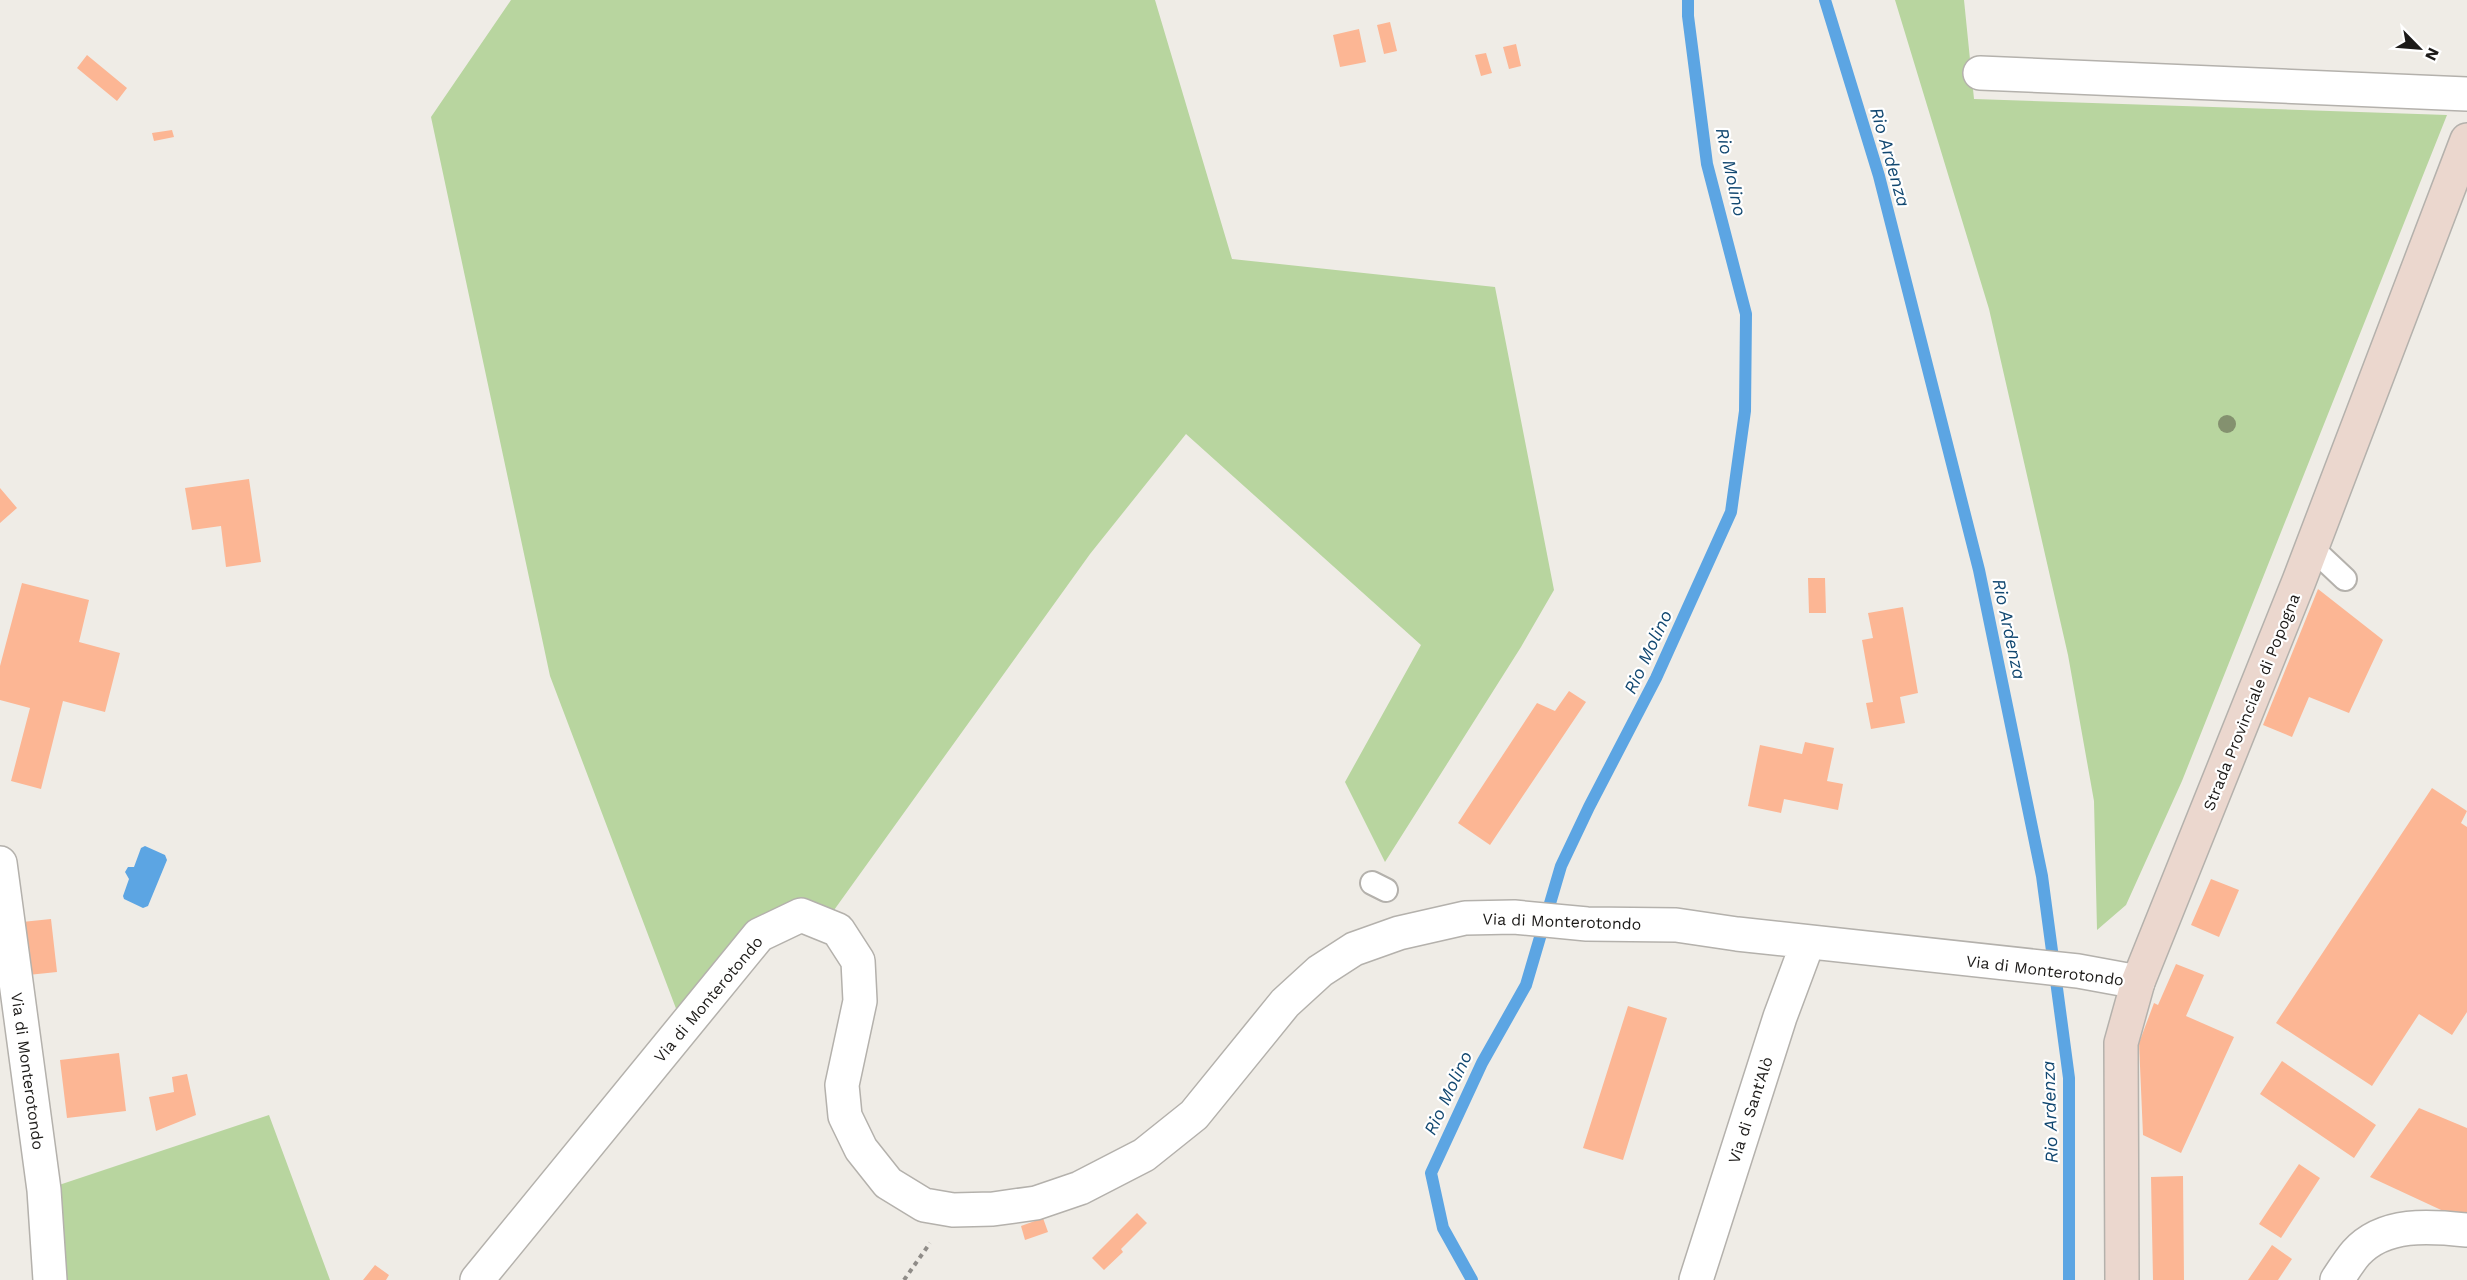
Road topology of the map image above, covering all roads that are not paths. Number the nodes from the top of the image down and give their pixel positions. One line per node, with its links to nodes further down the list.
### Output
1 (1980, 73): 2 (street)
2 (2467, 94)
3 (2467, 140): 4 (main road, Strada Provinciale di Popogna)
4 (2312, 548): 5 (lane); 8 (main road, Strada Provinciale di Popogna)
5 (2345, 579)
6 (0, 863): 10 (street, Via di Monterotondo)
7 (1808, 942): 8 (street, Via di Monterotondo); 11 (street, Via di Monterotondo); 12 (street, Via di Sant'Alò)
8 (2138, 982): 13 (main road, Strada Provinciale di Popogna)
9 (2467, 1230): 14 (street)
10 (51, 1280)
11 (477, 1280)
12 (1696, 1280)
13 (2122, 1280)
14 (2337, 1280)

